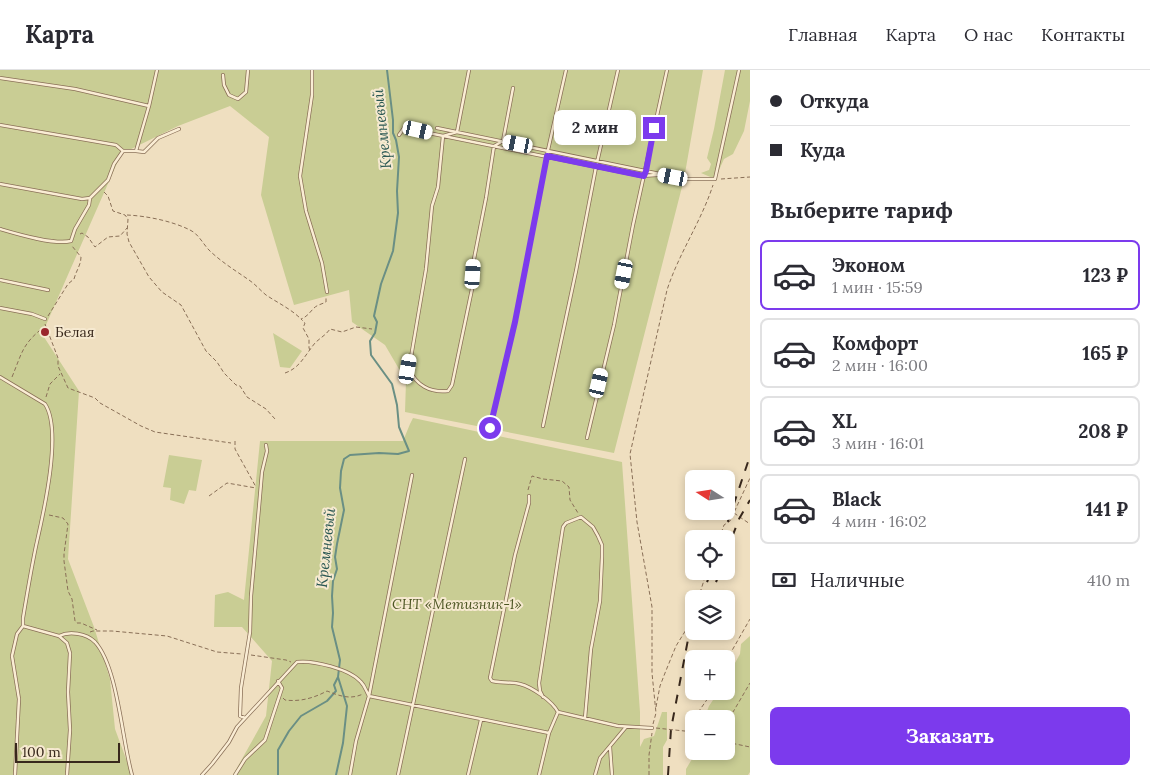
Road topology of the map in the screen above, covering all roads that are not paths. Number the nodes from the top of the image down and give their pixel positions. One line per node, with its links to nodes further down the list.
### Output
1 (157, 70): 12 (lane)
2 (248, 70): 9 (lane)
3 (312, 70): 35 (lane)
4 (469, 70): 16 (lane)
5 (566, 70): 22 (lane)
6 (618, 70): 25 (lane)
7 (667, 70): 27 (lane)
8 (739, 70): 28 (lane)
9 (223, 75)
10 (0, 78): 12 (lane)
11 (514, 88): 19 (lane)
12 (149, 106): 23 (lane)
13 (0, 125): 21 (lane)
14 (437, 128): 16 (lane)
15 (179, 129): 23 (lane)
16 (457, 132): 18 (lane); 19 (lane)
17 (399, 135): 18 (lane)
18 (443, 136): 20 (lane); 20 (lane)
19 (503, 141): 20 (lane); 22 (lane)
20 (494, 146): 24 (lane)
21 (123, 150): 23 (lane); 31 (lane)
22 (548, 150): 24 (lane); 25 (lane)
23 (136, 151)
24 (547, 156): 26 (lane); 40 (lane)
25 (598, 161): 26 (lane); 27 (lane)
26 (596, 167): 29 (lane); 39 (lane)
27 (646, 171): 28 (lane); 29 (lane)
28 (663, 175): 29 (lane)
29 (644, 176): 41 (lane)
30 (0, 184): 31 (lane)
31 (90, 198): 32 (lane)
32 (0, 229)
33 (0, 280): 34 (lane)
34 (48, 290)
35 (327, 292)
36 (0, 308): 37 (lane)
37 (45, 319)
38 (0, 377): 46 (lane)
39 (543, 426)
40 (490, 428)
41 (587, 438)
42 (266, 445): 53 (lane)
43 (465, 459): 51 (lane)
44 (412, 475): 49 (lane)
45 (529, 496): 50 (lane)
46 (23, 626): 47 (lane); 60 (lane)
47 (59, 636): 61 (lane); 62 (lane)
48 (278, 681): 49 (lane); 53 (lane); 64 (lane)
49 (369, 696): 51 (lane); 65 (lane)
50 (543, 696): 52 (lane); 54 (lane)
51 (413, 705): 55 (lane); 66 (lane)
52 (558, 712): 54 (lane); 58 (lane)
53 (245, 718): 63 (lane)
54 (585, 718): 56 (lane)
55 (481, 720): 58 (lane); 67 (lane)
56 (627, 727): 57 (lane); 59 (lane)
57 (652, 728)
58 (549, 733): 68 (lane)
59 (610, 745): 69 (lane); 70 (lane)
60 (15, 775)
61 (67, 775)
62 (132, 775)
63 (202, 775)
64 (236, 775)
65 (350, 775)
66 (398, 775)
67 (468, 775)
68 (539, 775)
69 (595, 775)
70 (612, 775)

